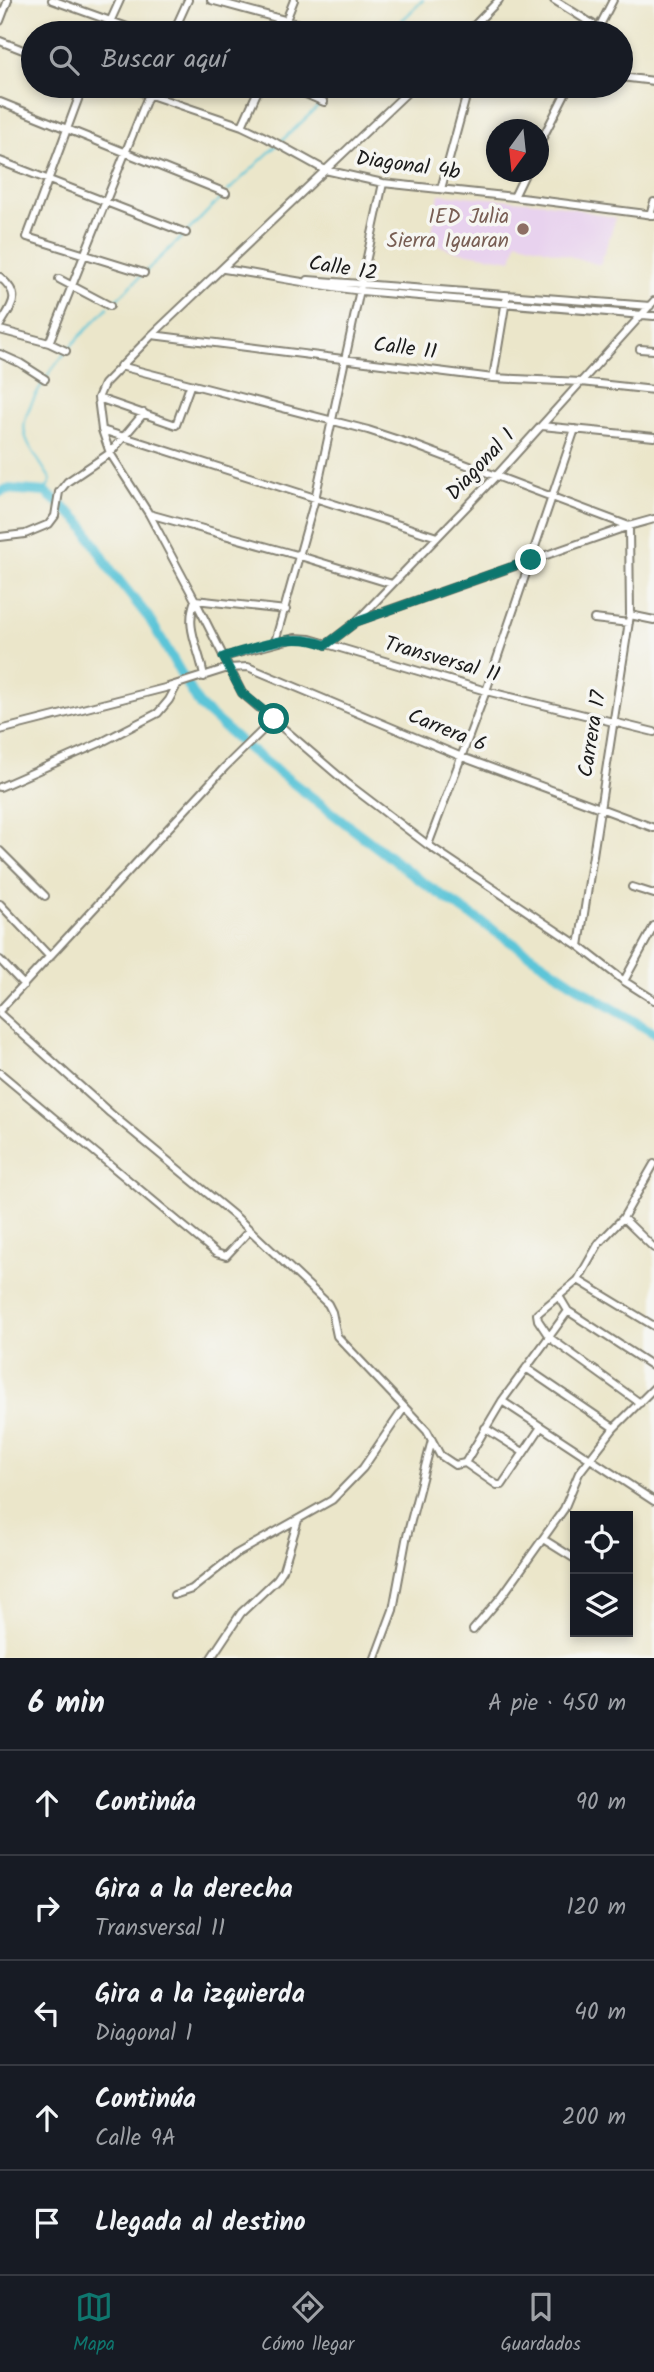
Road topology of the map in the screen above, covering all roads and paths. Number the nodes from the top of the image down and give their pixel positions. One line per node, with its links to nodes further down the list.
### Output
1 (8, 0): 11 (street)
2 (52, 0): 12 (street)
3 (120, 0): 12 (street)
4 (188, 0): 13 (street)
5 (211, 0): 10 (street)
6 (294, 0): 14 (street)
7 (499, 0): 15 (street)
8 (554, 0): 16 (street)
9 (613, 0): 17 (street)
10 (222, 2): 14 (street)
11 (0, 20)
12 (110, 21)
13 (178, 21)
14 (286, 21)
15 (479, 21)
16 (583, 21)
17 (602, 21)
18 (0, 41): 19 (street)
19 (21, 49)
20 (633, 78): 21 (street)
21 (654, 81)
22 (78, 98): 34 (street)
23 (147, 98): 35 (street)
24 (160, 98): 33 (street, Diagonal 4b)
25 (255, 98): 33 (street)
26 (315, 98): 31 (street)
27 (401, 98): 37 (street)
28 (466, 98): 41 (street)
29 (563, 98): 32 (street)
30 (0, 102): 34 (street)
31 (324, 102)
32 (549, 125)
33 (242, 127): 37 (street, Diagonal 4b)
34 (67, 128): 35 (street); 38 (street)
35 (126, 152): 42 (street); 44 (street)
36 (0, 161): 38 (street)
37 (325, 170): 40 (street, Diagonal 4b); 49 (street)
38 (48, 179): 44 (street); 48 (street)
39 (521, 182): 43 (street)
40 (383, 183): 41 (street, Diagonal 4b); 54 (street)
41 (441, 189): 43 (street, Diagonal 4b)
42 (226, 193)
43 (514, 197): 46 (street, Diagonal 4b)
44 (106, 201): 47 (street); 48 (street)
45 (654, 202): 46 (street)
46 (652, 215)
47 (186, 233)
48 (85, 254): 50 (street); 53 (street)
49 (224, 269): 54 (street, Calle 12); 62 (street)
50 (144, 274)
51 (0, 277): 61 (street)
52 (59, 279): 53 (street)
53 (73, 285): 58 (street); 63 (street)
54 (362, 287): 55 (street, Calle 12); 56 (street, Calle 12); 68 (street)
55 (507, 295): 56 (street); 57 (street, Calle 12)
56 (506, 304): 59 (street, Calle 12); 70 (street)
57 (652, 305): 59 (street, Diagonal 1)
58 (110, 306)
59 (641, 315): 60 (street, Calle 12); 72 (street, Diagonal 1)
60 (654, 316)
61 (0, 328): 63 (street)
62 (152, 335): 68 (street, Calle 11); 69 (street)
63 (49, 343): 66 (street)
64 (640, 348): 65 (street)
65 (654, 350)
66 (66, 351)
67 (0, 354): 71 (street)
68 (346, 359): 70 (street, Calle 11); 77 (street)
69 (120, 366): 73 (street); 75 (street)
70 (493, 377): 72 (street, Calle 11)
71 (45, 379)
72 (581, 382): 74 (street, Calle 11); 78 (street, Diagonal 1)
73 (190, 386): 76 (street); 77 (street)
74 (654, 390)
75 (99, 398): 76 (street); 80 (street)
76 (144, 413): 81 (street)
77 (332, 422): 84 (street); 86 (street)
78 (542, 426): 79 (street); 84 (street, Diagonal 1)
79 (575, 429): 82 (street); 85 (street)
80 (102, 430): 81 (street); 83 (street)
81 (125, 437): 83 (street); 86 (street)
82 (654, 437)
83 (110, 453): 87 (street); 90 (street)
84 (496, 476): 85 (street); 91 (street, Diagonal 1)
85 (552, 497): 89 (street); 93 (street)
86 (315, 499): 91 (street); 92 (street)
87 (149, 514): 92 (street); 95 (street)
88 (654, 519): 89 (street)
89 (629, 526): 93 (street); 98 (street, Carrera 17)
90 (0, 537)
91 (437, 537): 94 (street, Diagonal 1)
92 (300, 556): 94 (street); 96 (street)
93 (531, 560): 100 (street); 107 (street)
94 (392, 584): 100 (street, Diagonal 1)
95 (195, 600): 96 (street); 103 (street); 105 (street)
96 (286, 610): 101 (street)
97 (594, 619): 98 (street)
98 (629, 619): 99 (street); 109 (street, Carrera 17)
99 (654, 620)
100 (356, 622): 102 (street, Diagonal 1)
101 (275, 642): 102 (street, Transversal 11); 103 (street, Transversal 11)
102 (326, 645): 107 (street, Transversal 11)
103 (223, 657): 104 (street)
104 (228, 668): 105 (street); 108 (street); 112 (street, Carrera 6)
105 (204, 677): 106 (street)
106 (177, 685): 110 (street); 113 (street)
107 (486, 691): 109 (street, Transversal 11); 112 (street)
108 (274, 719): 116 (street); 124 (street)
109 (613, 721): 111 (street, Transversal 11); 114 (street, Carrera 17)
110 (0, 730)
111 (654, 732)
112 (462, 757): 114 (street, Carrera 6); 116 (street)
113 (0, 787)
114 (600, 808): 115 (street, Carrera 6); 123 (street, Carrera 17)
115 (654, 828)
116 (428, 845): 123 (street)
117 (0, 851): 120 (street)
118 (632, 887): 119 (street)
119 (654, 894)
120 (46, 896)
121 (0, 904): 124 (street)
122 (654, 926): 126 (street)
123 (579, 946): 126 (street)
124 (50, 957): 127 (street)
125 (0, 960): 127 (street)
126 (624, 981): 128 (street)
127 (23, 985): 129 (street)
128 (654, 1000)
129 (0, 1012): 133 (street)
130 (0, 1073): 133 (street)
131 (654, 1164): 132 (street)
132 (623, 1218): 134 (street); 135 (street)
133 (250, 1230): 145 (street)
134 (654, 1248)
135 (578, 1280): 136 (street); 138 (street)
136 (559, 1296): 137 (street); 139 (street)
137 (568, 1311): 139 (street); 140 (street)
138 (654, 1326)
139 (550, 1338): 141 (street); 144 (street)
140 (654, 1367)
141 (526, 1368): 143 (street); 148 (street)
142 (654, 1388): 144 (street)
143 (502, 1401): 146 (street); 147 (street)
144 (640, 1403): 148 (street)
145 (404, 1408): 149 (street); 154 (street)
146 (541, 1427): 150 (street); 151 (street)
147 (485, 1428): 150 (street); 152 (street)
148 (614, 1428): 151 (street)
149 (432, 1440): 152 (street); 160 (street)
150 (523, 1452): 152 (street)
151 (589, 1460): 153 (street); 155 (street)
152 (466, 1463)
153 (654, 1501)
154 (298, 1520): 157 (street); 159 (street)
155 (543, 1539): 156 (street); 158 (street)
156 (570, 1556)
157 (174, 1595)
158 (473, 1630)
159 (211, 1658)
160 (375, 1658)

